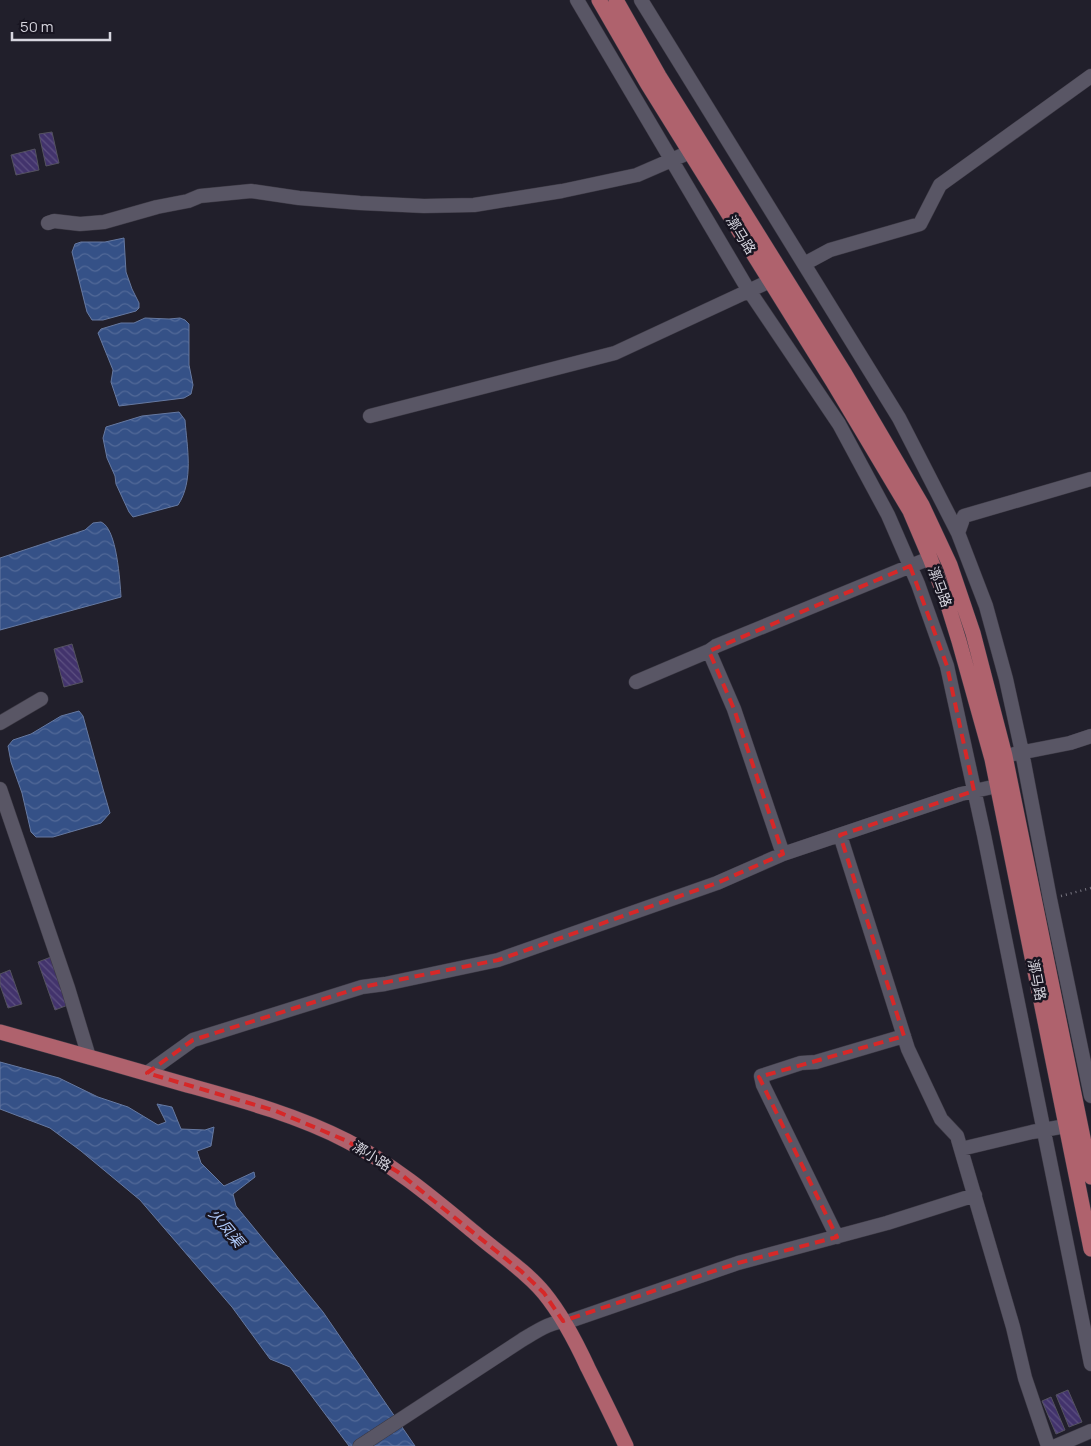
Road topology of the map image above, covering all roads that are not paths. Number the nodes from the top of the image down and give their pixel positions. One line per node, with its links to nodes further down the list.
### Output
1 (577, 0): 7 (street)
2 (599, 0): 6 (main road, 漷马路)
3 (616, 0): 23 (main road, 漷马路)
4 (641, 0): 9 (street)
5 (1091, 76): 9 (street)
6 (690, 152): 7 (street); 10 (main road, 漷马路)
7 (672, 160): 8 (street); 11 (street)
8 (48, 223)
9 (804, 264): 14 (street)
10 (770, 281): 11 (street); 15 (main road, 漷马路)
11 (749, 290): 12 (street); 16 (street)
12 (370, 416)
13 (1091, 479): 14 (street)
14 (958, 533): 22 (street)
15 (930, 558): 16 (street); 23 (main road, 漷马路)
16 (910, 566): 17 (street); 26 (street)
17 (709, 651): 18 (street); 28 (street)
18 (636, 682)
19 (40, 700): 20 (street)
20 (0, 723)
21 (1091, 736): 22 (street)
22 (1022, 752): 23 (street); 33 (street)
23 (998, 757): 24 (main road, 漷马路); 37 (main road, 漷马路)
24 (997, 786): 26 (street); 34 (main road, 漷马路)
25 (0, 789): 31 (street)
26 (974, 791): 27 (street); 35 (street)
27 (840, 835): 28 (street); 30 (street)
28 (782, 854): 32 (street)
29 (0, 1032): 31 (main road, 漷小路)
30 (904, 1036): 36 (street); 39 (street)
31 (89, 1056): 32 (main road, 漷小路)
32 (147, 1073): 41 (main road, 漷小路)
33 (1091, 1096)
34 (1066, 1126): 35 (street); 40 (main road, 漷马路)
35 (1043, 1130): 36 (street); 42 (street)
36 (961, 1149): 38 (street)
37 (1091, 1176)
38 (975, 1195): 39 (street); 46 (street)
39 (837, 1236): 41 (street)
40 (1091, 1249)
41 (563, 1321): 44 (street); 45 (main road, 漷小路)
42 (1091, 1364)
43 (1091, 1431): 47 (street)
44 (360, 1446)
45 (626, 1446)
46 (1048, 1446)
47 (1056, 1446)

